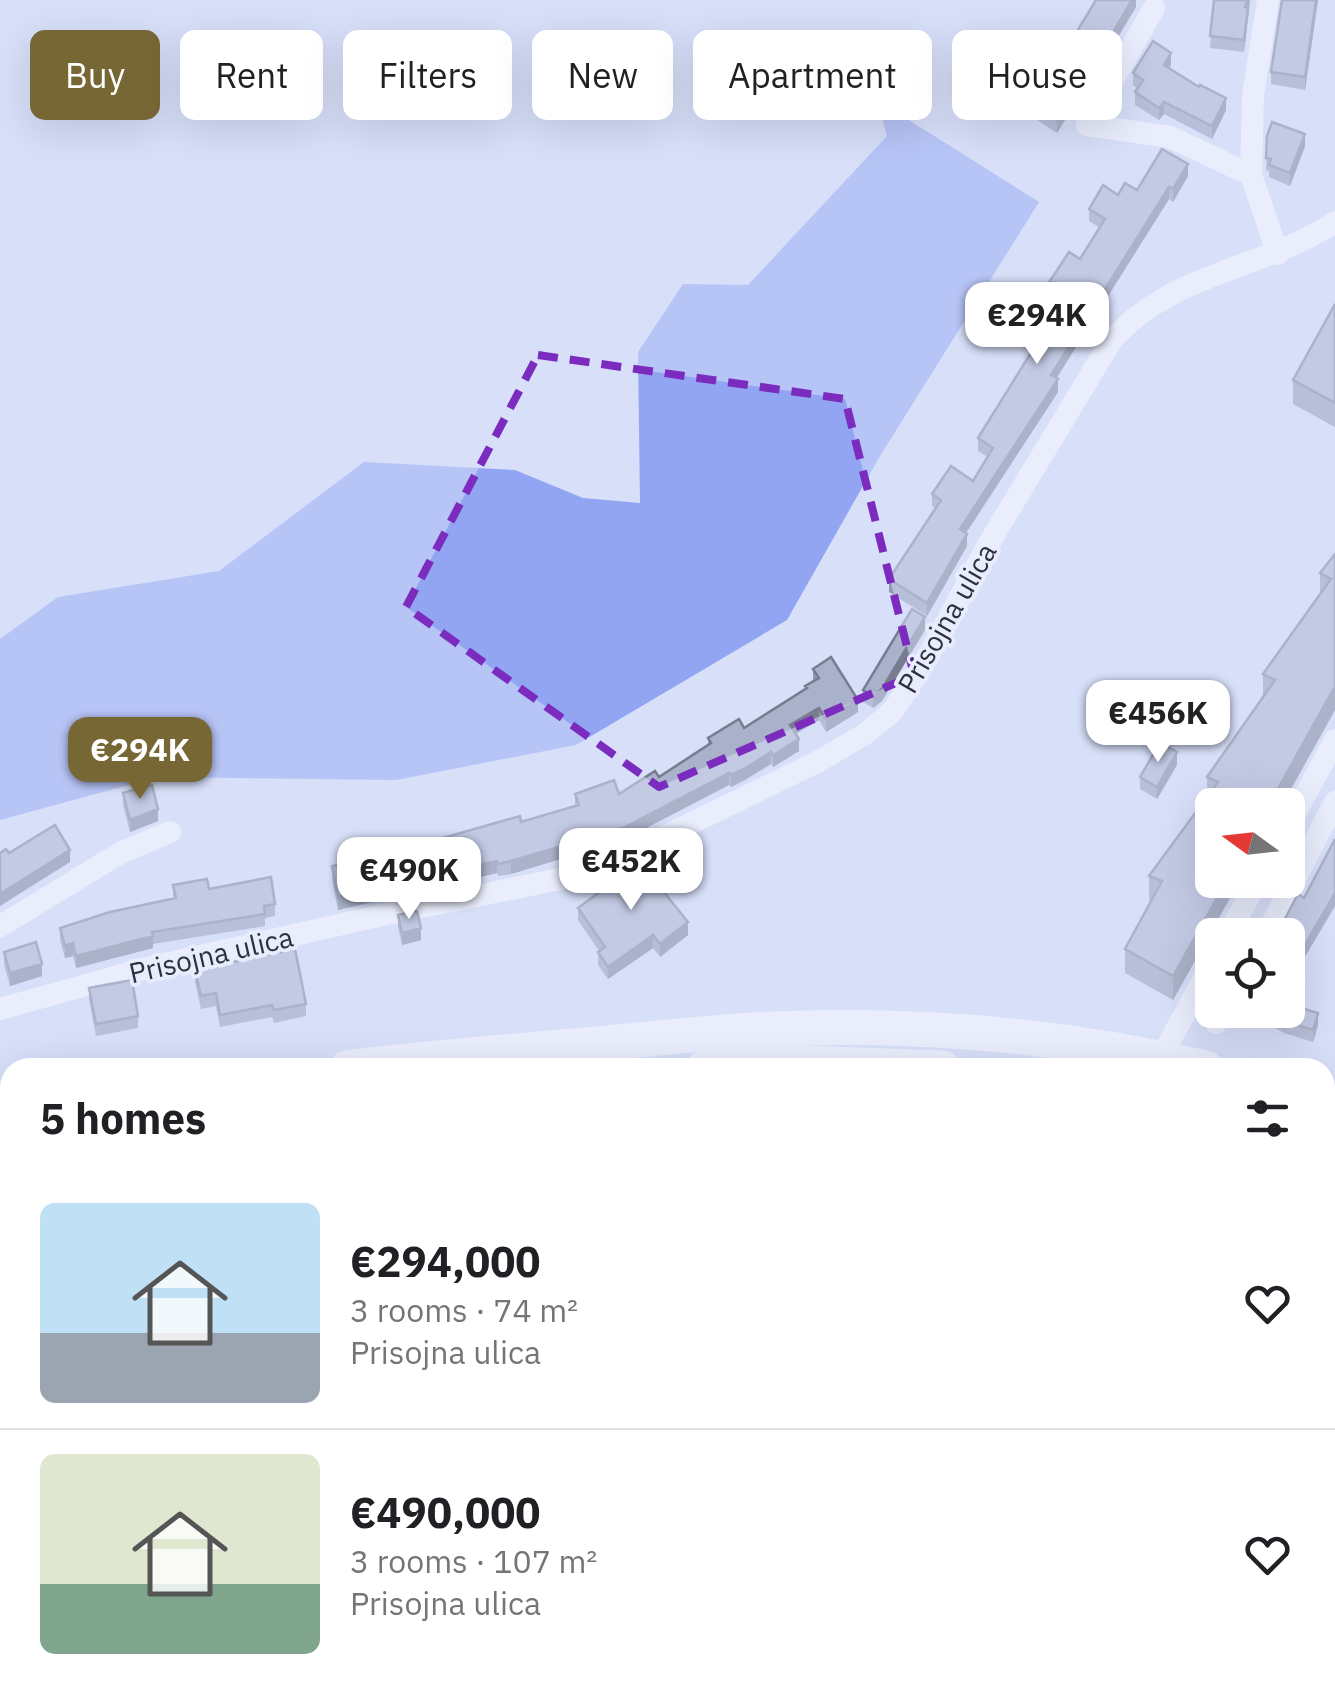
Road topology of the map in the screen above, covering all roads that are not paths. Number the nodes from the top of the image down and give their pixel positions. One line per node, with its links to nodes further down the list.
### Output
1 (1268, 0): 3 (street)
2 (1154, 8): 3 (street)
3 (1251, 174): 5 (street)
4 (1335, 222): 5 (street, Prisojna ulica)
5 (1278, 254): 13 (street, Prisojna ulica)
6 (1335, 740): 7 (street)
7 (1305, 796)
8 (1335, 802): 10 (street)
9 (170, 832): 11 (street)
10 (1275, 918)
11 (0, 926)
12 (1195, 996): 18 (street)
13 (0, 1009)
14 (598, 1044): 15 (highway); 16 (highway); 17 (highway)
15 (424, 1058)
16 (998, 1058)
17 (1158, 1058)
18 (1161, 1058)

